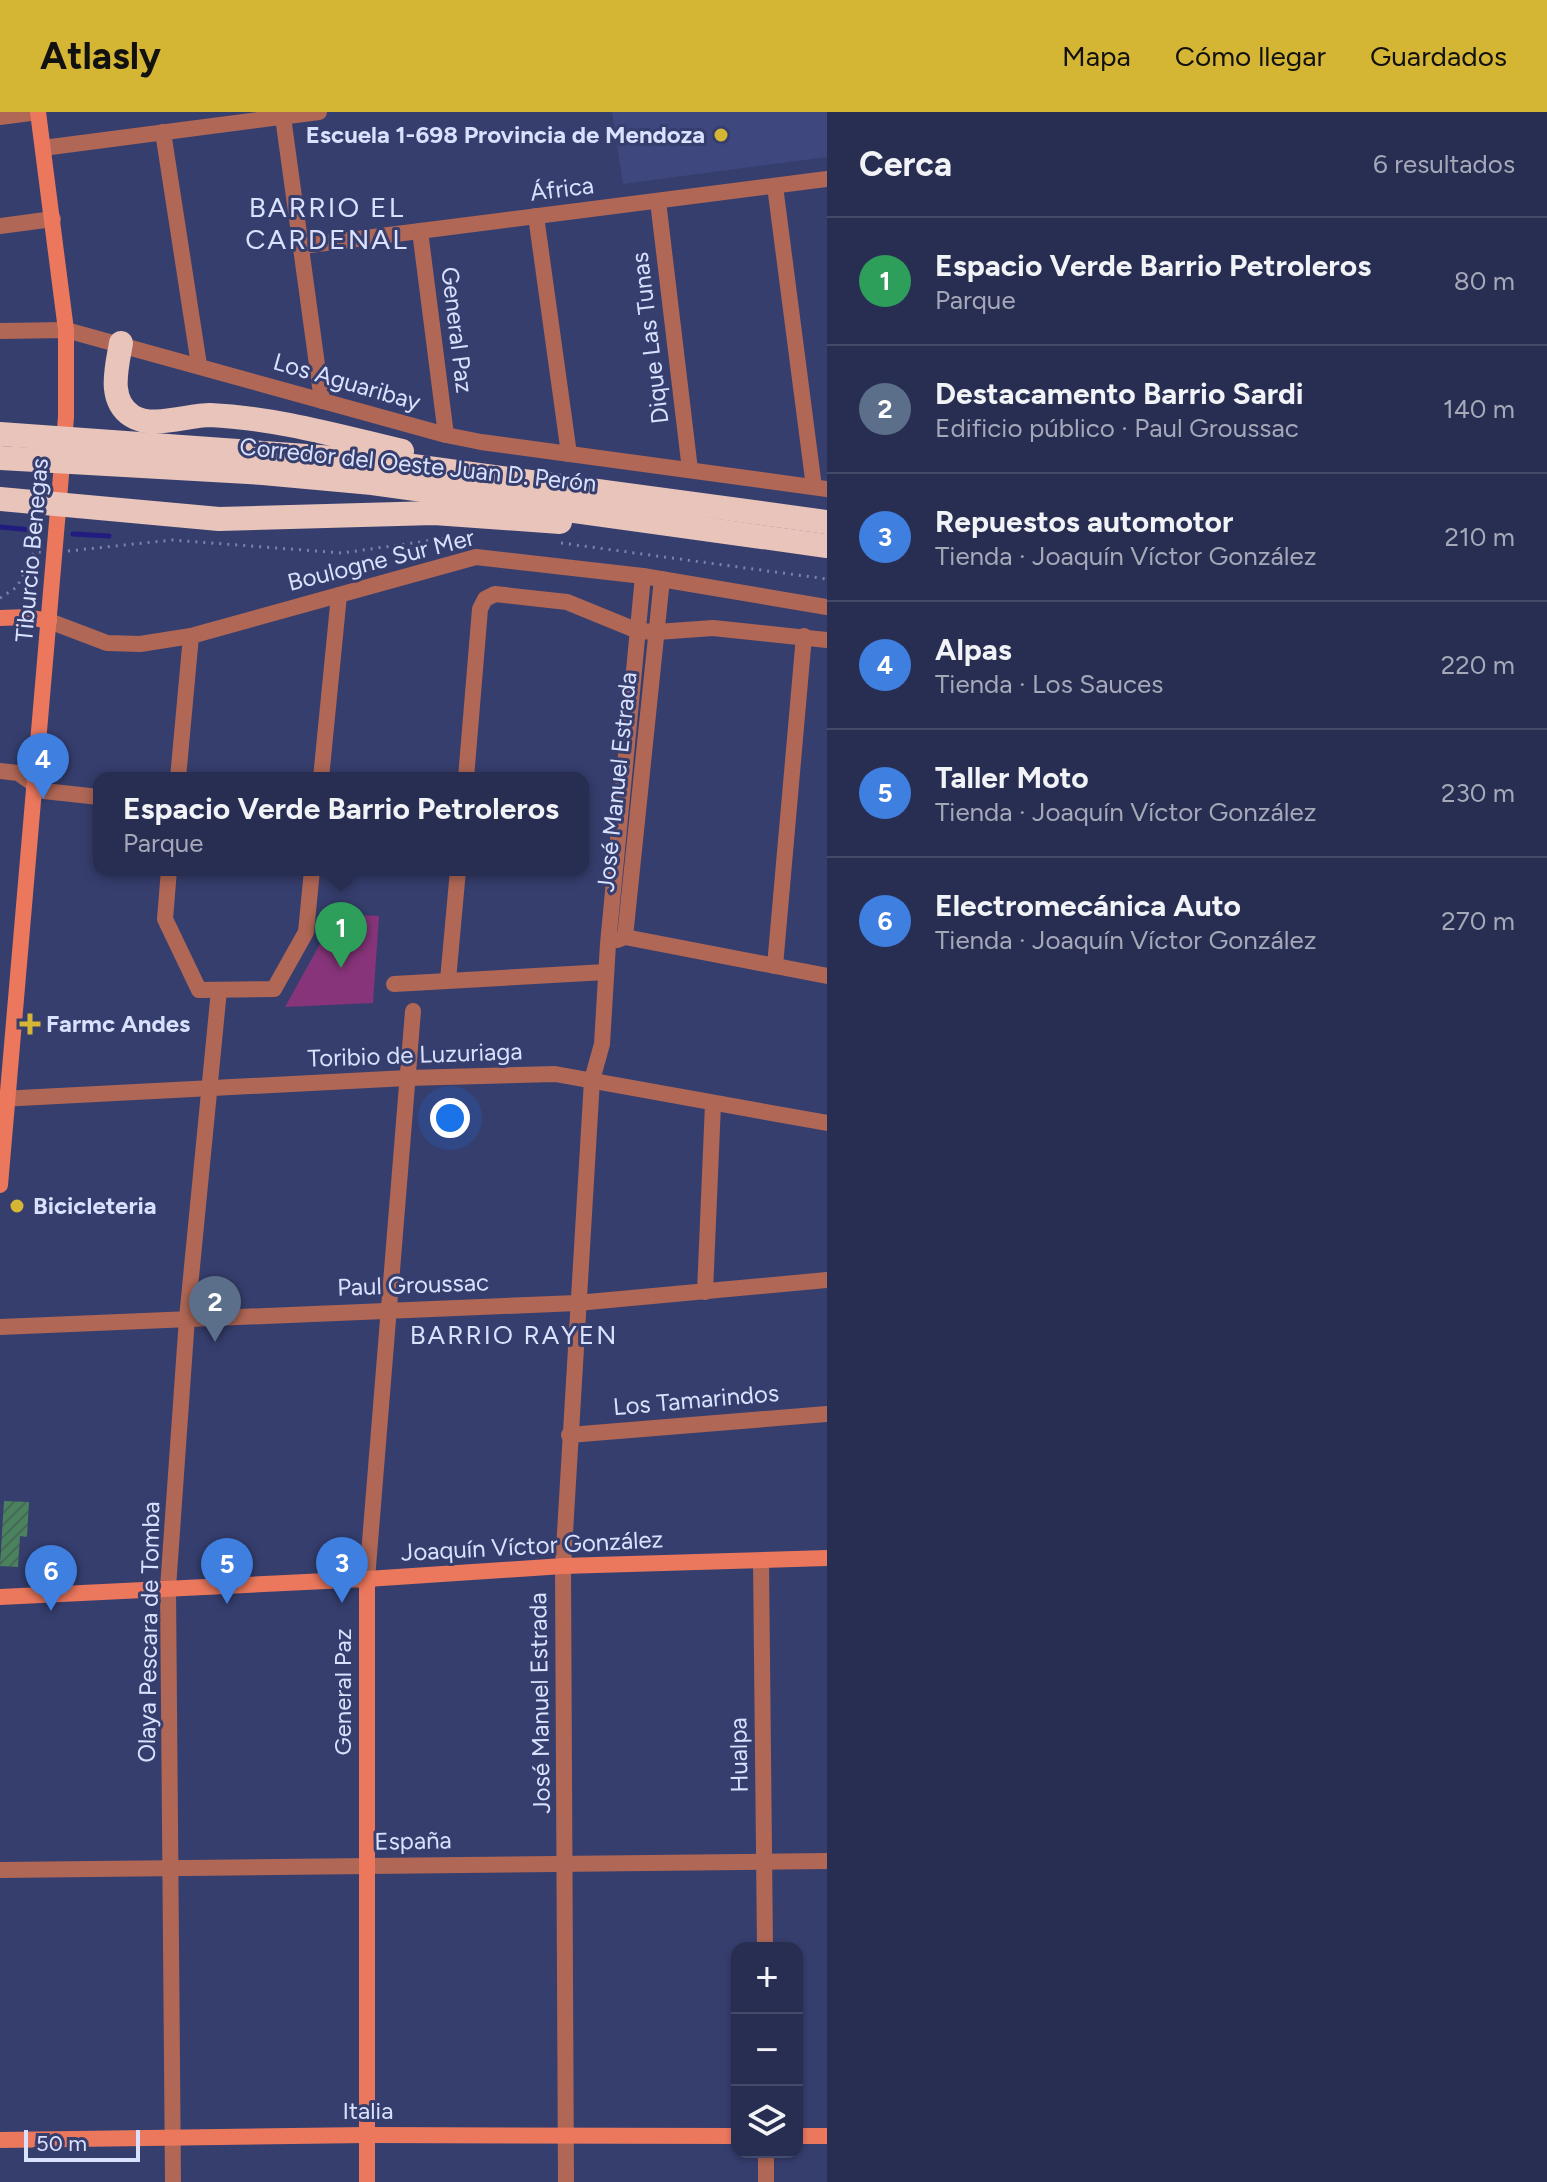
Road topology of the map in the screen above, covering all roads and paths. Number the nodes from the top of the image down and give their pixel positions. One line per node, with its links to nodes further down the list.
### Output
1 (38, 112): 4 (street); 8 (main road, Tiburcio Benegas)
2 (319, 112): 5 (street)
3 (258, 116): 5 (street); 6 (street)
4 (0, 117)
5 (283, 117): 16 (street)
6 (234, 118): 7 (street)
7 (163, 132): 8 (street); 20 (street)
8 (43, 148): 13 (main road, Tiburcio Benegas)
9 (827, 179): 10 (street, África)
10 (775, 186): 11 (street, África); 29 (street)
11 (658, 201): 12 (street, África); 27 (street, Dique Las Tunas)
12 (536, 216): 15 (street, África); 25 (street)
13 (53, 219): 14 (street); 17 (main road, Tiburcio Benegas)
14 (0, 226)
15 (420, 231): 16 (street, África); 23 (street, General Paz)
16 (302, 246): 21 (street)
17 (66, 330): 18 (street, Los Aguaribay); 19 (street, Los Aguaribay); 31 (main road, Tiburcio Benegas)
18 (0, 331)
19 (121, 343): 20 (street, Los Aguaribay); 28 (highway)
20 (199, 365): 21 (street, Los Aguaribay)
21 (322, 401): 23 (street, Los Aguaribay)
22 (0, 434): 24 (highway, Corredor del Oeste Juan D. Perón)
23 (446, 435): 25 (street, Los Aguaribay)
24 (92, 452): 26 (highway, Corredor del Oeste Juan D. Perón); 28 (highway, Corredor del Oeste Juan D. Perón); 32 (highway, Corredor del Oeste Juan D. Perón)
25 (569, 454): 27 (street, Los Aguaribay)
26 (0, 458)
27 (690, 470): 29 (street, Los Aguaribay)
28 (529, 480): 33 (highway, Corredor del Oeste Juan D. Perón)
29 (821, 488)
30 (0, 499): 31 (highway)
31 (61, 504): 32 (highway); 37 (main road, Tiburcio Benegas)
32 (638, 519): 36 (highway, Corredor del Oeste Juan D. Perón)
33 (827, 522)
34 (470, 535): 37 (path)
35 (549, 541): 40 (path)
36 (827, 546)
37 (56, 551): 42 (path); 45 (main road, Tiburcio Benegas)
38 (643, 576): 39 (street, Boulogne Sur Mer); 41 (street, Boulogne Sur Mer); 46 (street, José Manuel Estrada)
39 (662, 579): 43 (street, Boulogne Sur Mer); 47 (street, José Manuel Estrada)
40 (827, 579)
41 (339, 595): 48 (street, Boulogne Sur Mer); 53 (street)
42 (0, 598)
43 (827, 607)
44 (0, 618): 45 (main road, Boulogne Sur Mer)
45 (49, 621): 48 (street, Boulogne Sur Mer); 55 (main road, Tiburcio Benegas)
46 (638, 631): 47 (street); 54 (street); 61 (street, José Manuel Estrada)
47 (657, 632): 49 (street); 60 (street, José Manuel Estrada)
48 (191, 636): 52 (street)
49 (804, 636): 50 (street); 62 (street)
50 (827, 640)
51 (0, 771): 55 (street)
52 (179, 772)
53 (322, 772)
54 (466, 772)
55 (34, 786): 56 (street); 72 (main road, Tiburcio Benegas)
56 (93, 796)
57 (169, 876): 67 (street)
58 (311, 876): 67 (street)
59 (457, 876): 65 (street)
60 (625, 937): 61 (street); 62 (street)
61 (608, 944): 63 (street, José Manuel Estrada)
62 (775, 966): 64 (street)
63 (606, 972): 65 (street); 70 (street, José Manuel Estrada)
64 (827, 976)
65 (448, 980): 66 (street)
66 (394, 984)
67 (219, 990): 71 (street, Olaya Pescara de Tomba)
68 (413, 1011): 69 (street, General Paz)
69 (407, 1078): 70 (street, Toribio de Luzuriaga); 71 (street, Toribio de Luzuriaga); 79 (street, General Paz)
70 (592, 1080): 73 (street, Toribio de Luzuriaga); 78 (street, José Manuel Estrada)
71 (209, 1087): 72 (street, Toribio de Luzuriaga); 80 (street, Olaya Pescara de Tomba)
72 (3, 1099): 75 (main road, Tiburcio Benegas)
73 (713, 1104): 74 (street, Toribio de Luzuriaga); 77 (street)
74 (827, 1123)
75 (0, 1185)
76 (827, 1280): 77 (street, Paul Groussac)
77 (705, 1292): 78 (street, Paul Groussac)
78 (577, 1303): 79 (street, Paul Groussac); 83 (street, José Manuel Estrada)
79 (388, 1310): 80 (street, Paul Groussac); 87 (street, General Paz)
80 (187, 1318): 81 (street, Paul Groussac); 88 (street, Olaya Pescara de Tomba)
81 (0, 1327)
82 (827, 1414): 83 (street, Los Tamarindos)
83 (569, 1435): 86 (street, José Manuel Estrada)
84 (827, 1558): 85 (main road, Joaquín Víctor González)
85 (761, 1561): 86 (main road, Joaquín Víctor González); 91 (street, Hualpa)
86 (563, 1566): 87 (main road, Joaquín Víctor González); 92 (street, José Manuel Estrada)
87 (367, 1579): 88 (main road, Joaquín Víctor González); 93 (main road, General Paz)
88 (168, 1588): 89 (main road, Joaquín Víctor González); 94 (street, Olaya Pescara de Tomba)
89 (0, 1597)
90 (827, 1861): 91 (street, España)
91 (764, 1862): 92 (street, España); 96 (street, Hualpa)
92 (566, 1863): 93 (street, España); 97 (street, José Manuel Estrada)
93 (366, 1865): 94 (street, España); 98 (main road, General Paz)
94 (171, 1868): 95 (street, España); 99 (street, Olaya Pescara de Tomba)
95 (0, 1870)
96 (765, 1942)
97 (567, 2134): 98 (main road, Italia); 100 (main road, Italia); 107 (street, José Manuel Estrada)
98 (367, 2135): 99 (main road, Italia); 106 (main road, General Paz)
99 (173, 2136): 103 (main road, Italia); 105 (street, Olaya Pescara de Tomba)
100 (731, 2136)
101 (803, 2136): 102 (main road)
102 (827, 2136)
103 (0, 2140)
104 (766, 2158): 108 (street)
105 (173, 2182)
106 (367, 2182)
107 (566, 2182)
108 (766, 2182)

